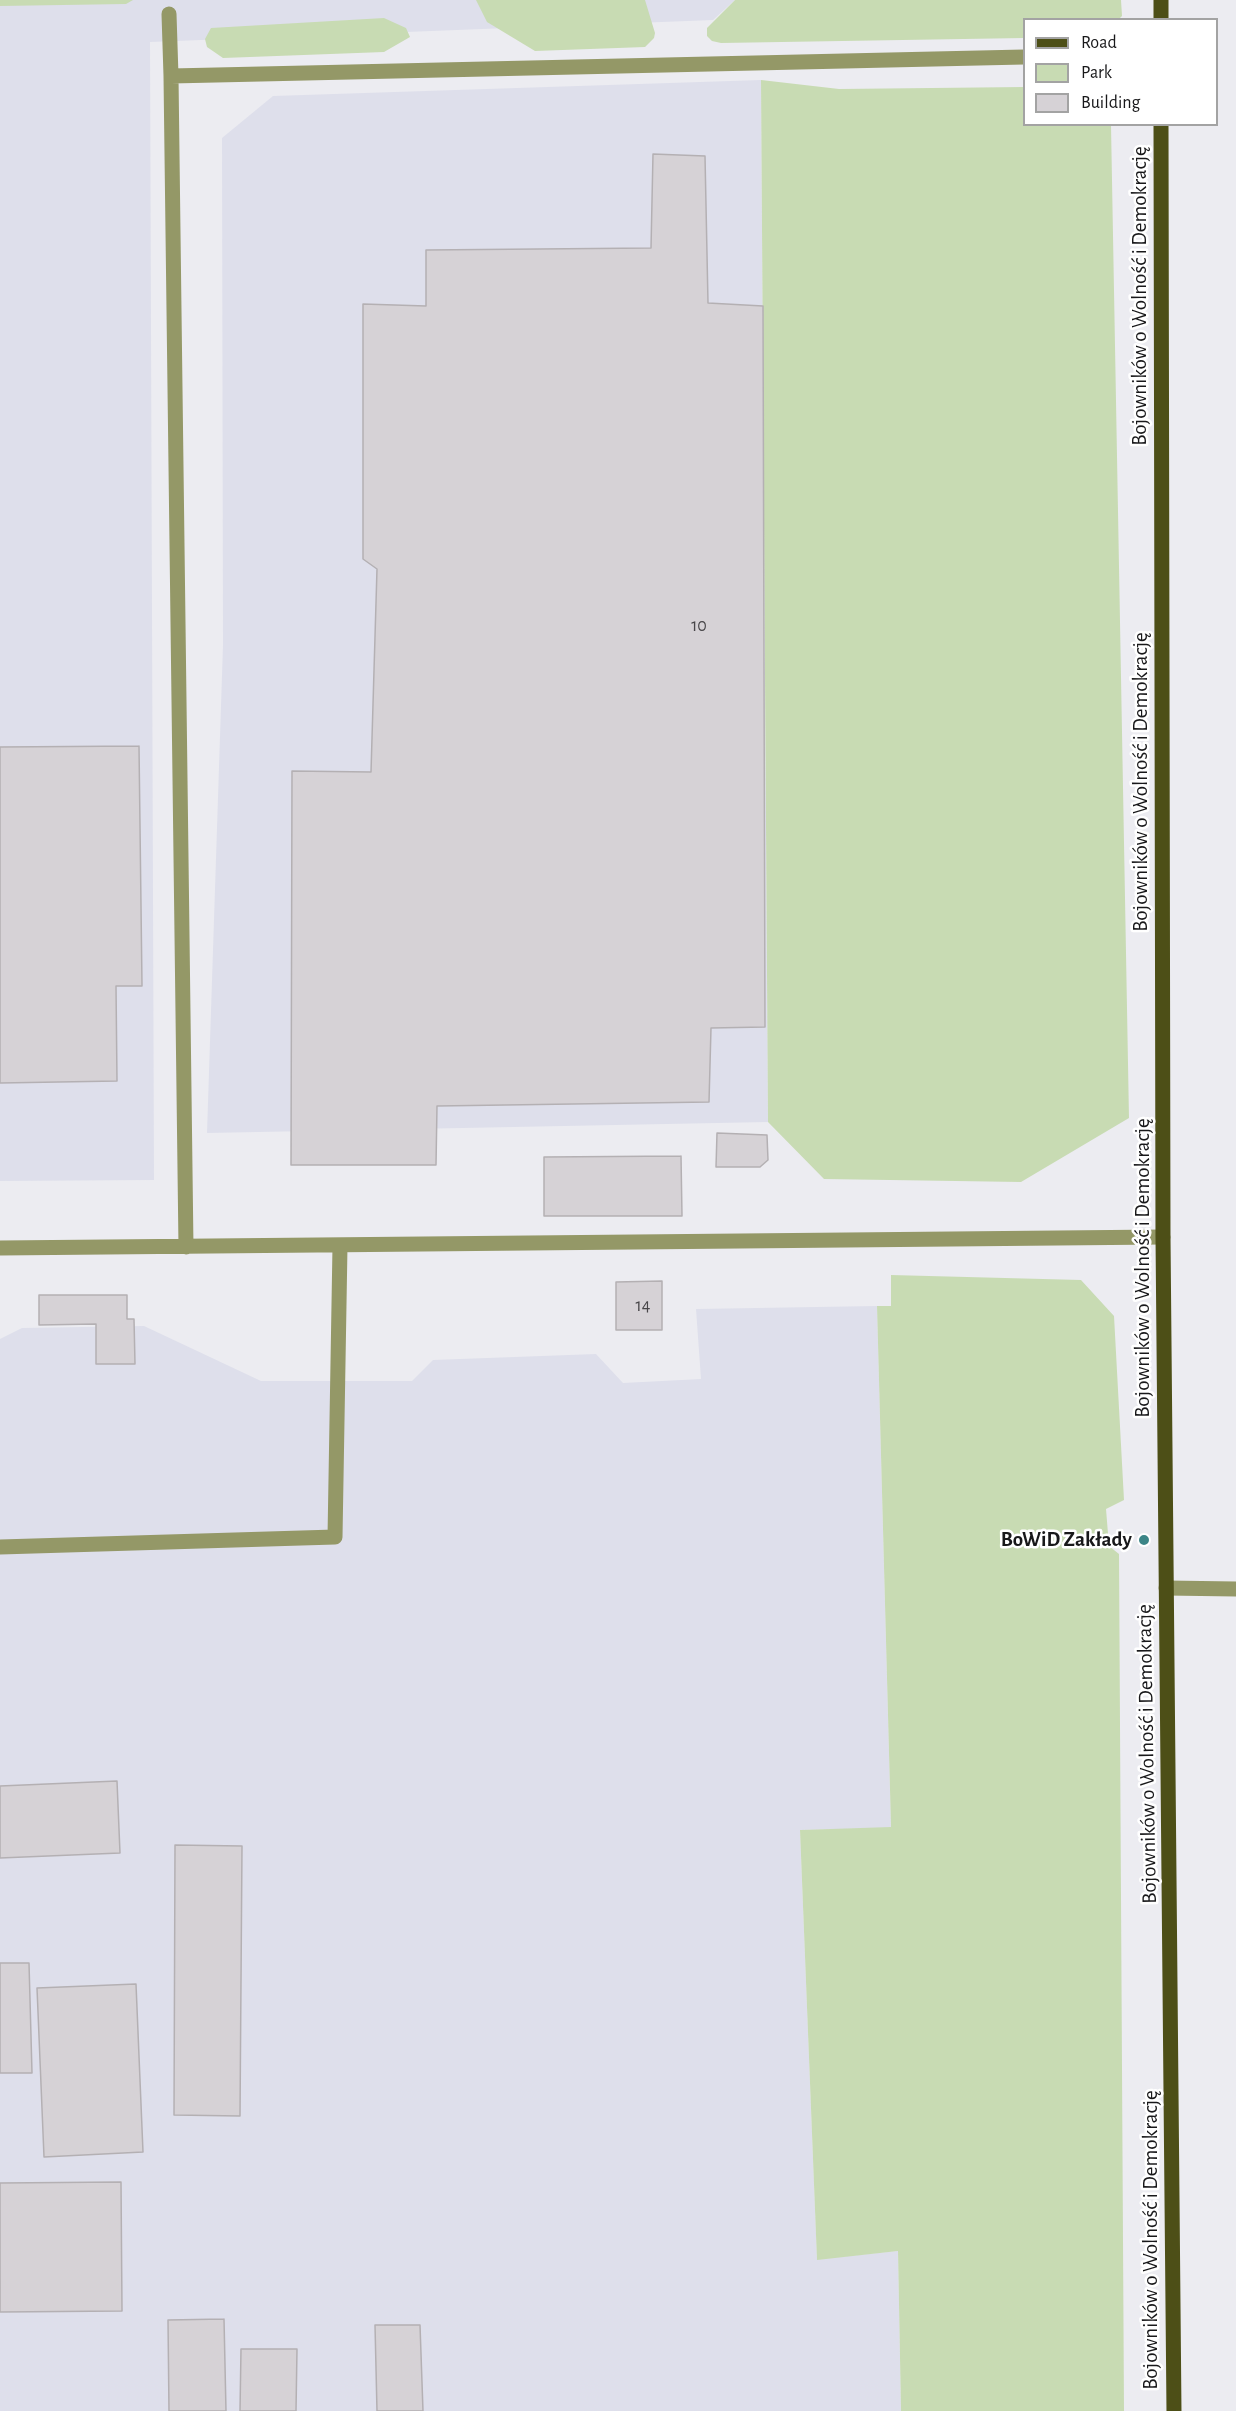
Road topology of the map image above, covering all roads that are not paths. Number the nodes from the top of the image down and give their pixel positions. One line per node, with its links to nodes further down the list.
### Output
1 (1161, 0): 3 (main road)
2 (169, 14): 5 (street)
3 (1161, 18)
4 (1023, 57): 5 (street)
5 (171, 76): 9 (street)
6 (1161, 126): 7 (main road, Bojowników o Wolność i Demokrację)
7 (1163, 1238): 8 (street); 12 (main road, Bojowników o Wolność i Demokrację)
8 (340, 1246): 9 (street); 11 (street)
9 (186, 1247): 10 (street)
10 (0, 1248)
11 (0, 1547)
12 (1166, 1588): 13 (street); 14 (main road, Bojowników o Wolność i Demokrację)
13 (1236, 1589)
14 (1174, 2411)

